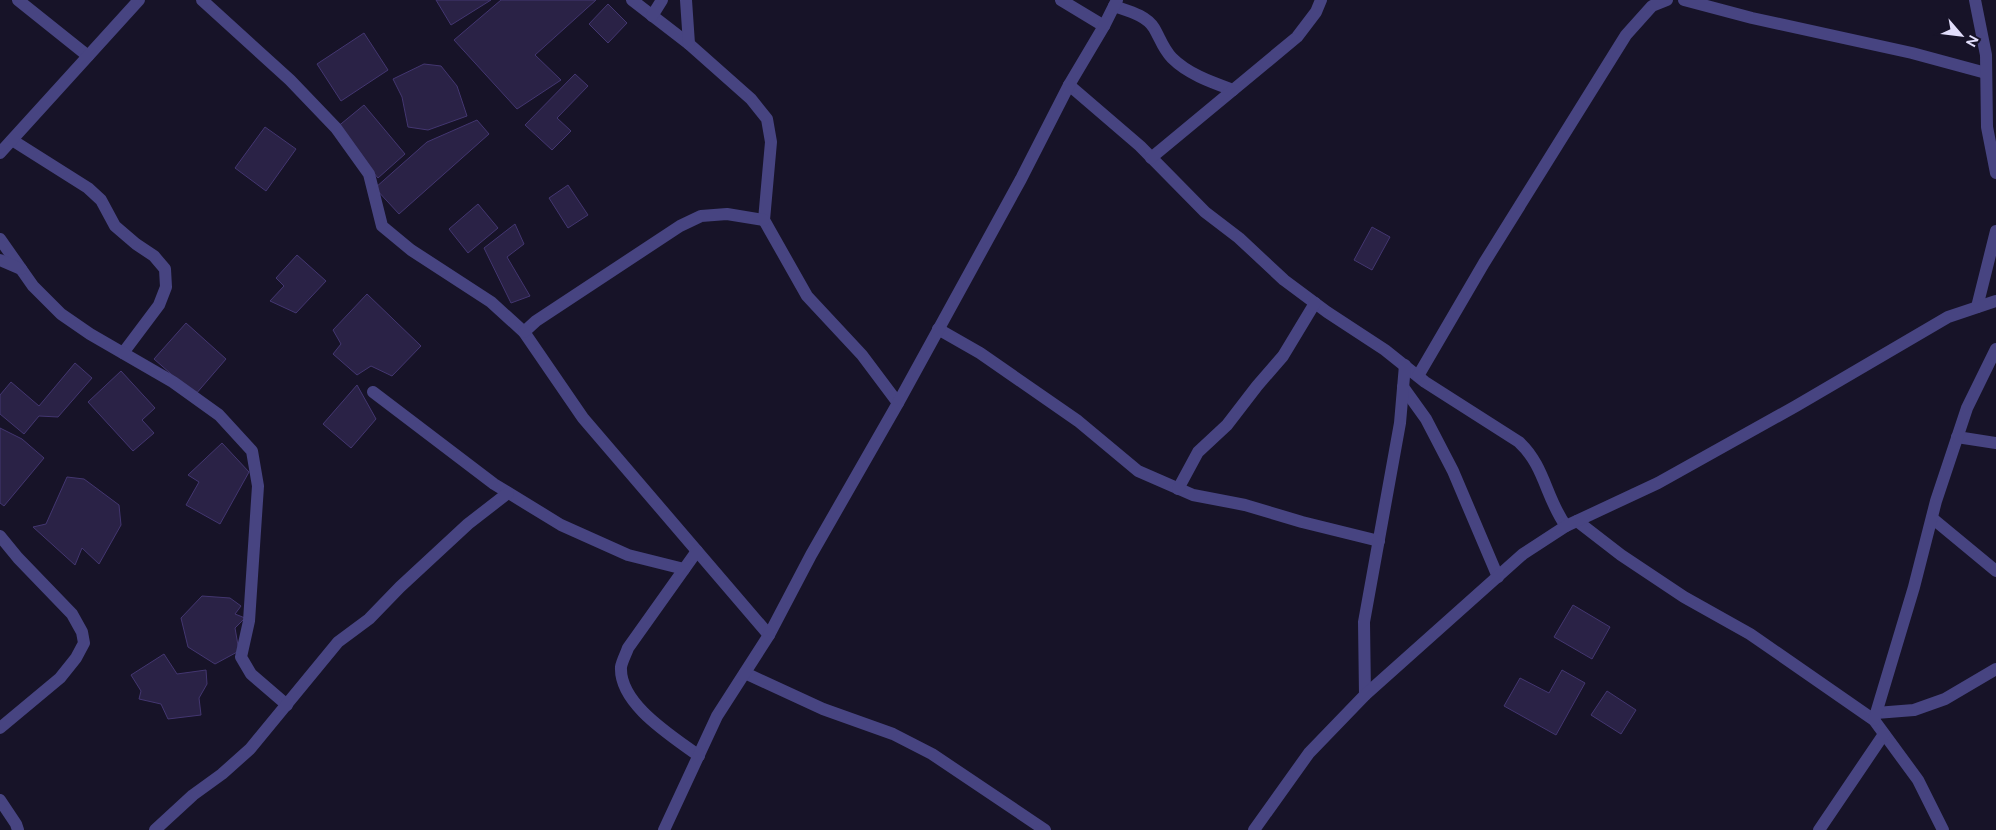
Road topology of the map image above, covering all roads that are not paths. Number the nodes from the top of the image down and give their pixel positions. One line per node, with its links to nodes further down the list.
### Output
1 (18, 0): 17 (street)
2 (139, 0): 17 (street)
3 (202, 0): 35 (street)
4 (632, 0): 14 (street)
5 (662, 0): 14 (street)
6 (686, 0): 16 (street)
7 (1060, 0): 15 (street)
8 (1321, 0): 21 (street)
9 (1684, 0): 13 (street)
10 (1976, 0): 18 (street)
11 (1663, 1): 39 (street)
12 (1116, 3): 15 (street); 21 (street)
13 (1713, 3): 19 (street)
14 (652, 16): 16 (street)
15 (1104, 26): 20 (street)
16 (689, 44): 26 (street)
17 (88, 56): 22 (street)
18 (1991, 56): 19 (street)
19 (1986, 73): 25 (street)
20 (1068, 85): 24 (street); 34 (street)
21 (1233, 90): 24 (street)
22 (12, 140): 23 (street); 37 (street)
23 (0, 153)
24 (1151, 158): 32 (street)
25 (1996, 173)
26 (764, 220): 35 (street); 42 (street)
27 (1996, 230): 33 (street)
28 (0, 239): 30 (street)
29 (0, 260): 30 (street)
30 (22, 270): 37 (street)
31 (1996, 301): 33 (street)
32 (1315, 303): 38 (street); 45 (street)
33 (1977, 307): 48 (street)
34 (938, 328): 42 (street); 45 (street)
35 (524, 332): 51 (street)
36 (1996, 349): 43 (street)
37 (123, 352): 59 (street)
38 (1404, 365): 39 (street); 40 (street)
39 (1418, 376): 48 (street)
40 (1403, 387): 50 (street); 54 (street)
41 (374, 392): 46 (street)
42 (898, 403): 55 (street)
43 (1958, 437): 44 (street); 47 (street)
44 (1996, 443)
45 (1178, 488): 50 (street)
46 (508, 493): 52 (street); 59 (street)
47 (1932, 518): 53 (street); 60 (street)
48 (1571, 524): 54 (street); 60 (street)
49 (0, 536): 61 (street)
50 (1379, 541): 58 (street)
51 (697, 551): 52 (street); 55 (street)
52 (684, 569): 63 (street)
53 (1996, 571)
54 (1498, 577): 58 (street)
55 (769, 635): 57 (street)
56 (1996, 669): 60 (street)
57 (745, 673): 63 (street); 68 (street)
58 (1364, 695): 69 (street)
59 (287, 705): 66 (street)
60 (1875, 717): 62 (street)
61 (0, 728)
62 (1884, 734): 70 (street); 71 (street)
63 (698, 756): 67 (street)
64 (0, 800): 65 (street)
65 (18, 830)
66 (156, 830)
67 (664, 830)
68 (1045, 830)
69 (1254, 830)
70 (1819, 830)
71 (1943, 830)

